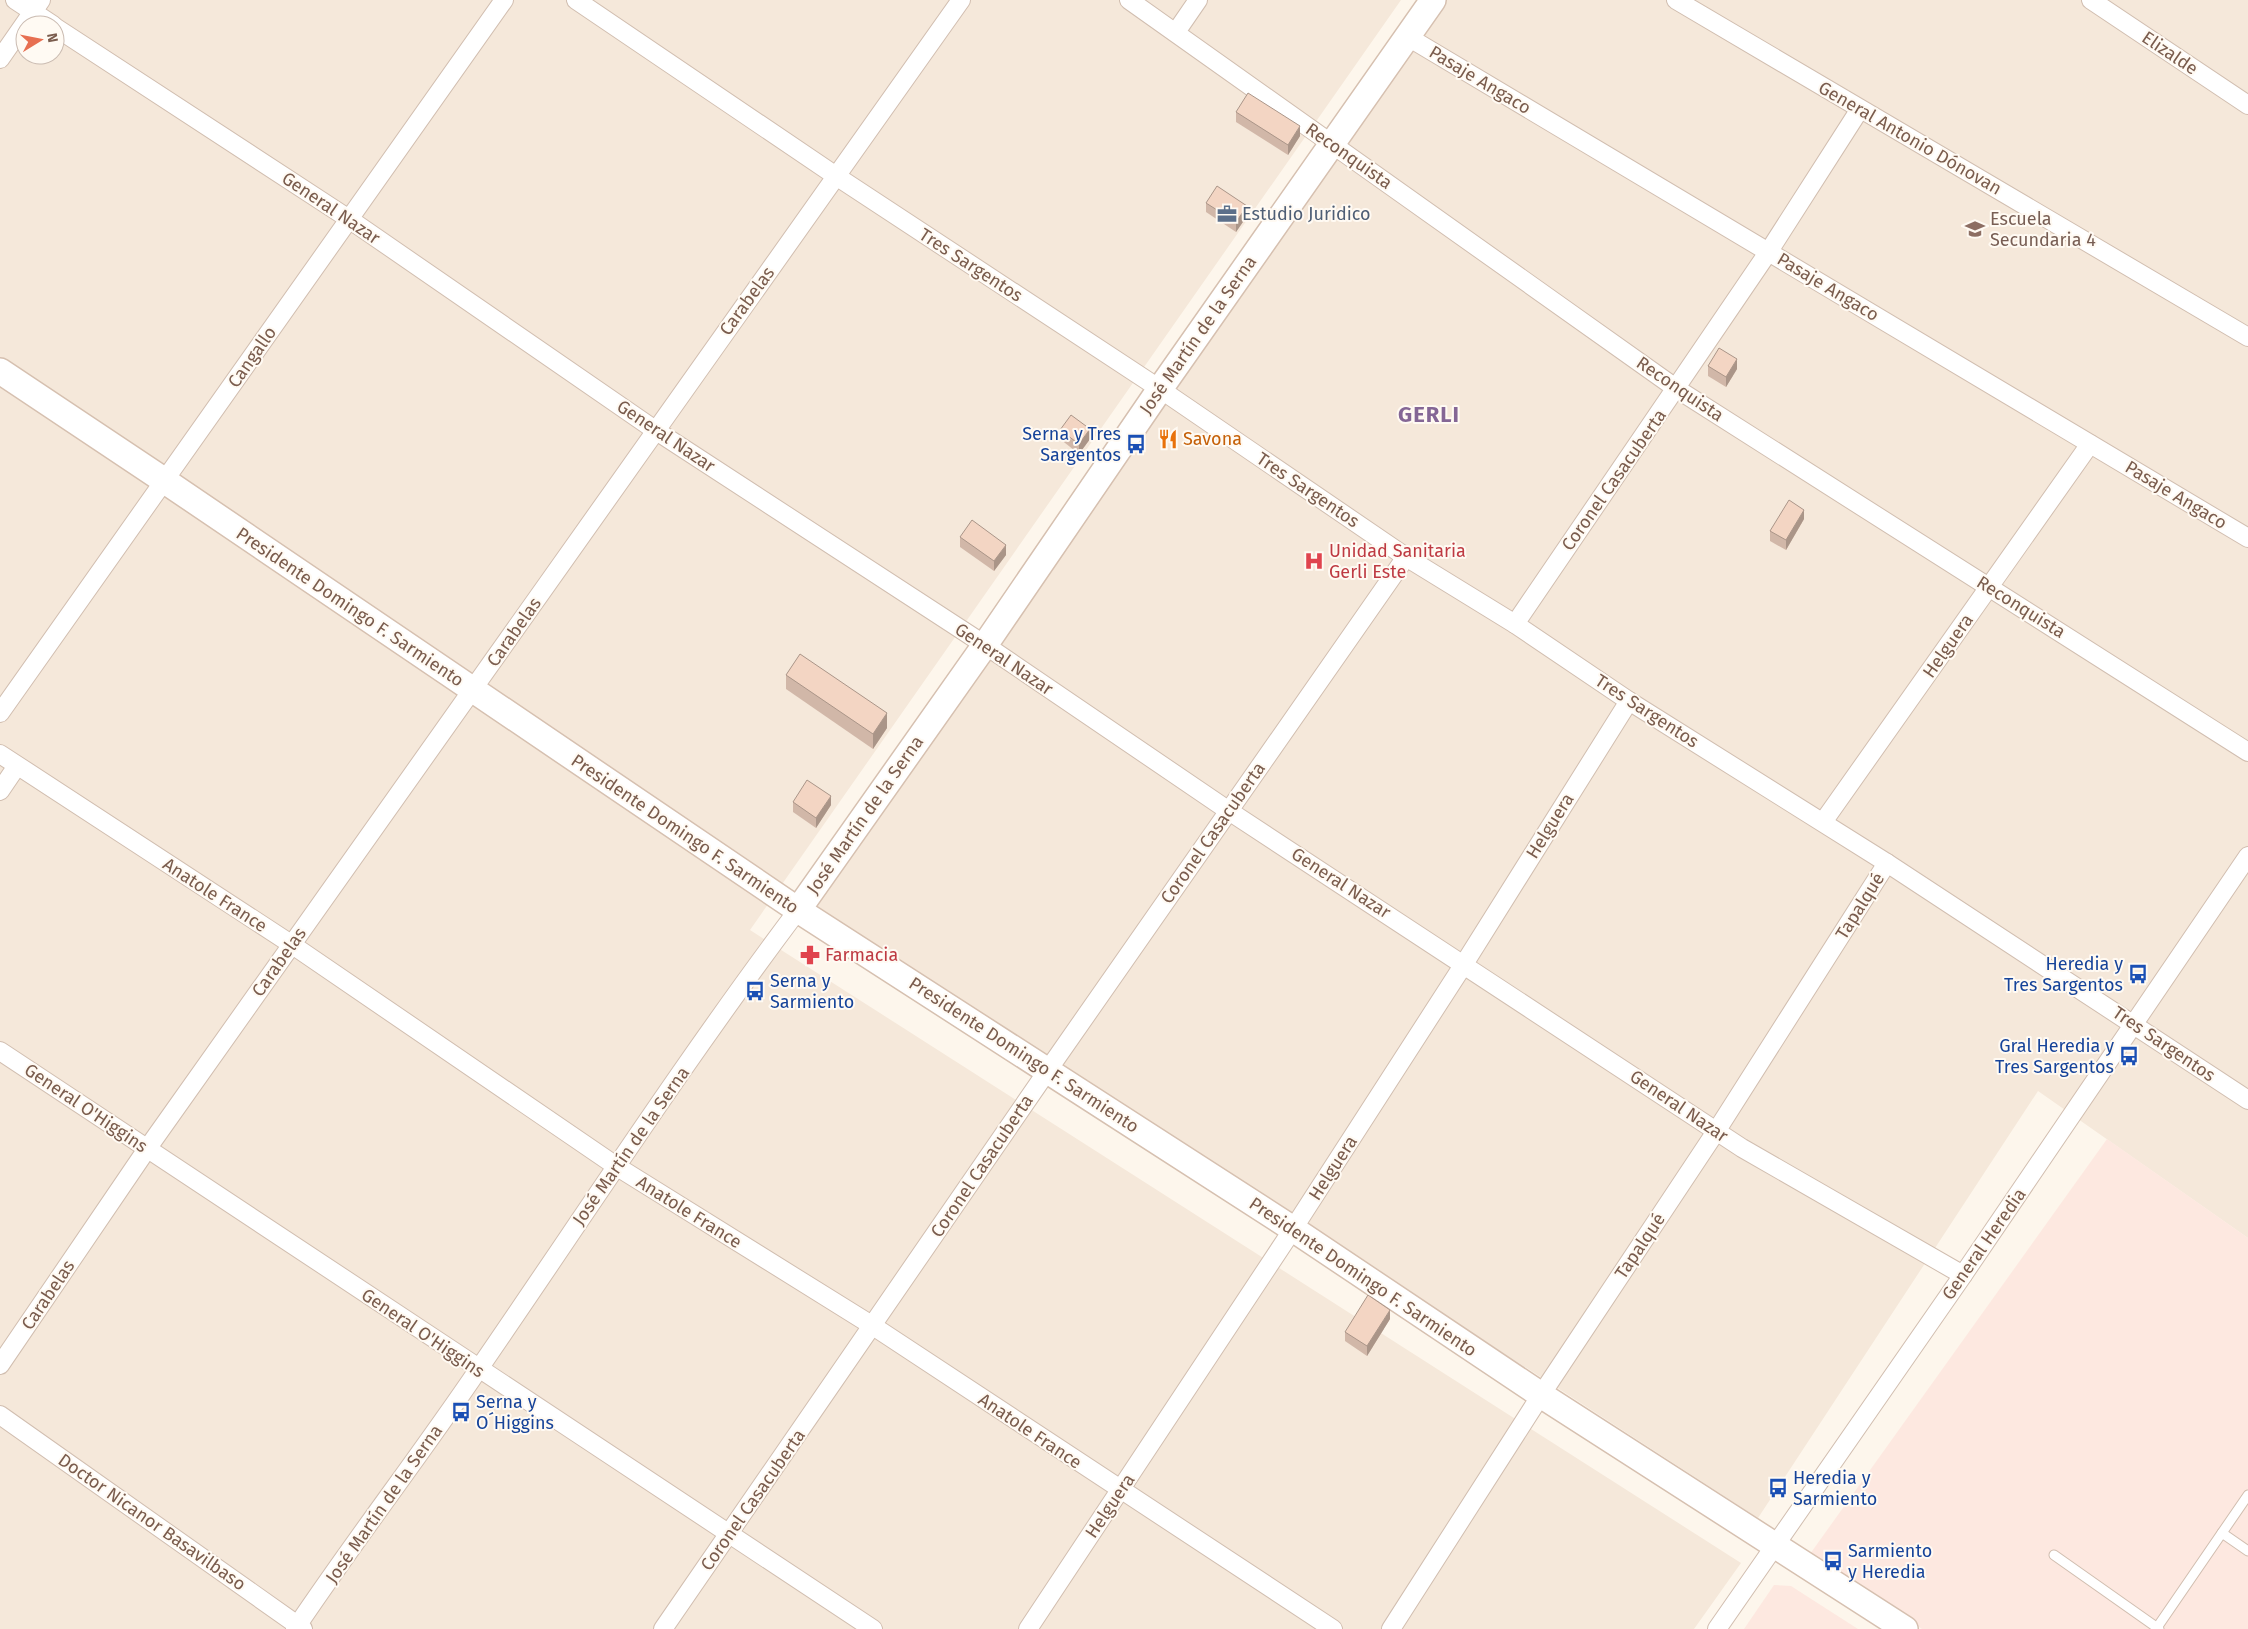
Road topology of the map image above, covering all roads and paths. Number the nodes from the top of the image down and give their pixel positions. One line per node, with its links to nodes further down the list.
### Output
1 (15, 0): 10 (street, General Nazar)
2 (504, 0): 19 (street, Cangallo)
3 (576, 0): 18 (street, Tres Sargentos)
4 (961, 0): 18 (street, Carabelas)
5 (1129, 0): 11 (street, Reconquista)
6 (1198, 0): 11 (street)
7 (1433, 0): 13 (street, José Martín de la Serna)
8 (1676, 0): 16 (street, General Antonio Dónovan)
9 (2091, 0): 15 (street, Elizalde)
10 (37, 6): 14 (street)
11 (1176, 32): 17 (street, Reconquista)
12 (65, 33): 19 (street, General Nazar)
13 (1408, 37): 17 (street, José Martín de la Serna); 20 (street, Pasaje Angaco)
14 (0, 59)
15 (2248, 105)
16 (1860, 110): 20 (street, Coronel Casacuberta); 21 (street, General Antonio Dónovan)
17 (1331, 143): 23 (street, José Martín de la Serna); 24 (street, Reconquista)
18 (836, 176): 23 (street, Tres Sargentos); 25 (street, Carabelas)
19 (349, 219): 25 (street, General Nazar); 27 (street, Cangallo)
20 (1769, 251): 24 (street, Coronel Casacuberta); 26 (street, Pasaje Angaco)
21 (2248, 337)
22 (0, 372): 27 (street, Presidente Domingo F. Sarmiento)
23 (1160, 389): 29 (street, Tres Sargentos); 32 (street, José Martín de la Serna)
24 (1677, 389): 30 (street, Reconquista); 31 (street, Coronel Casacuberta)
25 (655, 430): 32 (street, General Nazar); 33 (street, Carabelas)
26 (2090, 444): 28 (street, Pasaje Angaco); 30 (street, Helguera)
27 (165, 481): 33 (street, Presidente Domingo F. Sarmiento); 35 (street, Cangallo)
28 (2248, 538)
29 (1406, 557): 31 (street, Tres Sargentos); 40 (street, Coronel Casacuberta)
30 (1990, 588): 36 (street, Reconquista); 41 (street, Helguera)
31 (1515, 624): 34 (street, Tres Sargentos)
32 (985, 645): 40 (street, General Nazar); 44 (street, José Martín de la Serna)
33 (473, 691): 44 (street, Presidente Domingo F. Sarmiento); 45 (street, Carabelas)
34 (1629, 700): 41 (street, Tres Sargentos); 46 (street, Helguera)
35 (0, 713)
36 (2248, 752)
37 (0, 754): 38 (street, Anatole France)
38 (16, 766): 39 (street); 45 (street, Anatole France)
39 (0, 791)
40 (1229, 810): 46 (street, General Nazar); 49 (street, Coronel Casacuberta)
41 (1823, 822): 43 (street, Tres Sargentos)
42 (2248, 856): 47 (street, General Heredia)
43 (1888, 862): 47 (street, Tres Sargentos); 51 (street, Tapalqué)
44 (798, 910): 49 (street, Presidente Domingo F. Sarmiento); 53 (street, José Martín de la Serna)
45 (291, 944): 52 (street, Carabelas); 53 (street, Anatole France)
46 (1464, 964): 51 (street, General Nazar); 54 (street, Helguera)
47 (2135, 1025): 50 (street, Tres Sargentos); 55 (street, General Heredia)
48 (0, 1051): 52 (street, General O'Higgins)
49 (1048, 1070): 54 (street, Presidente Domingo F. Sarmiento); 56 (street, Coronel Casacuberta)
50 (2248, 1100)
51 (1717, 1130): 55 (street, General Nazar); 59 (street, Tapalqué)
52 (147, 1149): 57 (street, Carabelas); 58 (street, General O'Higgins)
53 (616, 1166): 56 (street, Anatole France); 58 (street, José Martín de la Serna)
54 (1293, 1230): 59 (street, Presidente Domingo F. Sarmiento); 61 (street, Helguera)
55 (1963, 1274): 65 (street, General Heredia)
56 (873, 1326): 61 (street, Anatole France); 64 (street, Coronel Casacuberta)
57 (0, 1365)
58 (479, 1370): 64 (street, General O'Higgins); 68 (street, José Martín de la Serna)
59 (1541, 1396): 65 (street, Presidente Domingo F. Sarmiento); 74 (street, Tapalqué)
60 (0, 1415): 68 (street, Doctor Nicanor Basavilbaso)
61 (1120, 1490): 72 (street, Helguera); 73 (street, Anatole France)
62 (2248, 1495): 63 (lane)
63 (2222, 1533): 66 (lane); 69 (lane)
64 (729, 1535): 70 (street, Coronel Casacuberta); 71 (street, General O'Higgins)
65 (1776, 1546): 75 (street, General Heredia); 76 (street, Presidente Domingo F. Sarmiento)
66 (2248, 1551)
67 (2054, 1555): 69 (lane)
68 (298, 1628)
69 (2157, 1628)
70 (663, 1629)
71 (873, 1629)
72 (1028, 1629)
73 (1333, 1629)
74 (1391, 1629)
75 (1717, 1629)
76 (1905, 1629)

